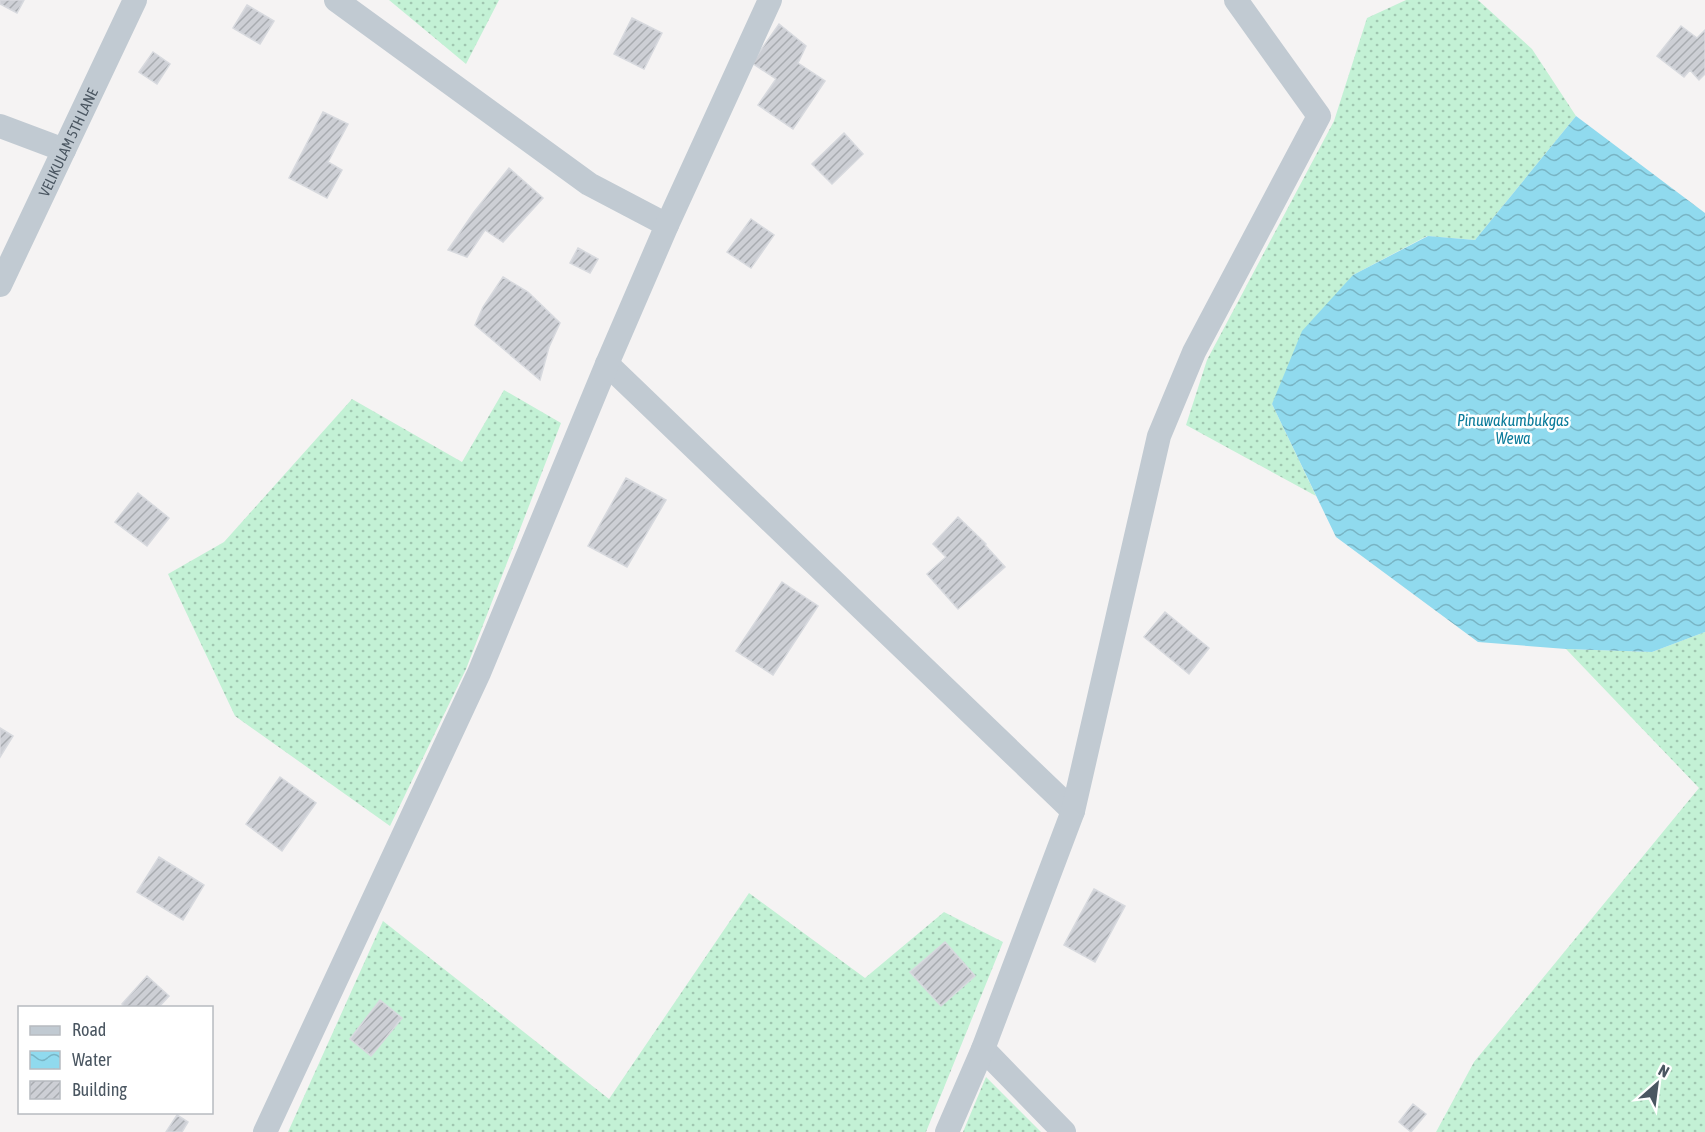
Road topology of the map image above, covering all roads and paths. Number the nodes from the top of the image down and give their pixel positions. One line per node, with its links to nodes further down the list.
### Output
1 (135, 0): 6 (street, VELIKULAM 5TH LANE)
2 (336, 0): 7 (street)
3 (770, 0): 7 (street)
4 (1236, 0): 10 (street)
5 (0, 126): 6 (street)
6 (64, 150): 8 (street, VELIKULAM 5TH LANE)
7 (667, 225): 9 (street)
8 (0, 285)
9 (607, 364): 10 (street); 12 (street)
10 (1073, 812): 11 (street)
11 (983, 1049): 13 (street); 14 (street)
12 (265, 1132)
13 (947, 1132)
14 (1064, 1132)

